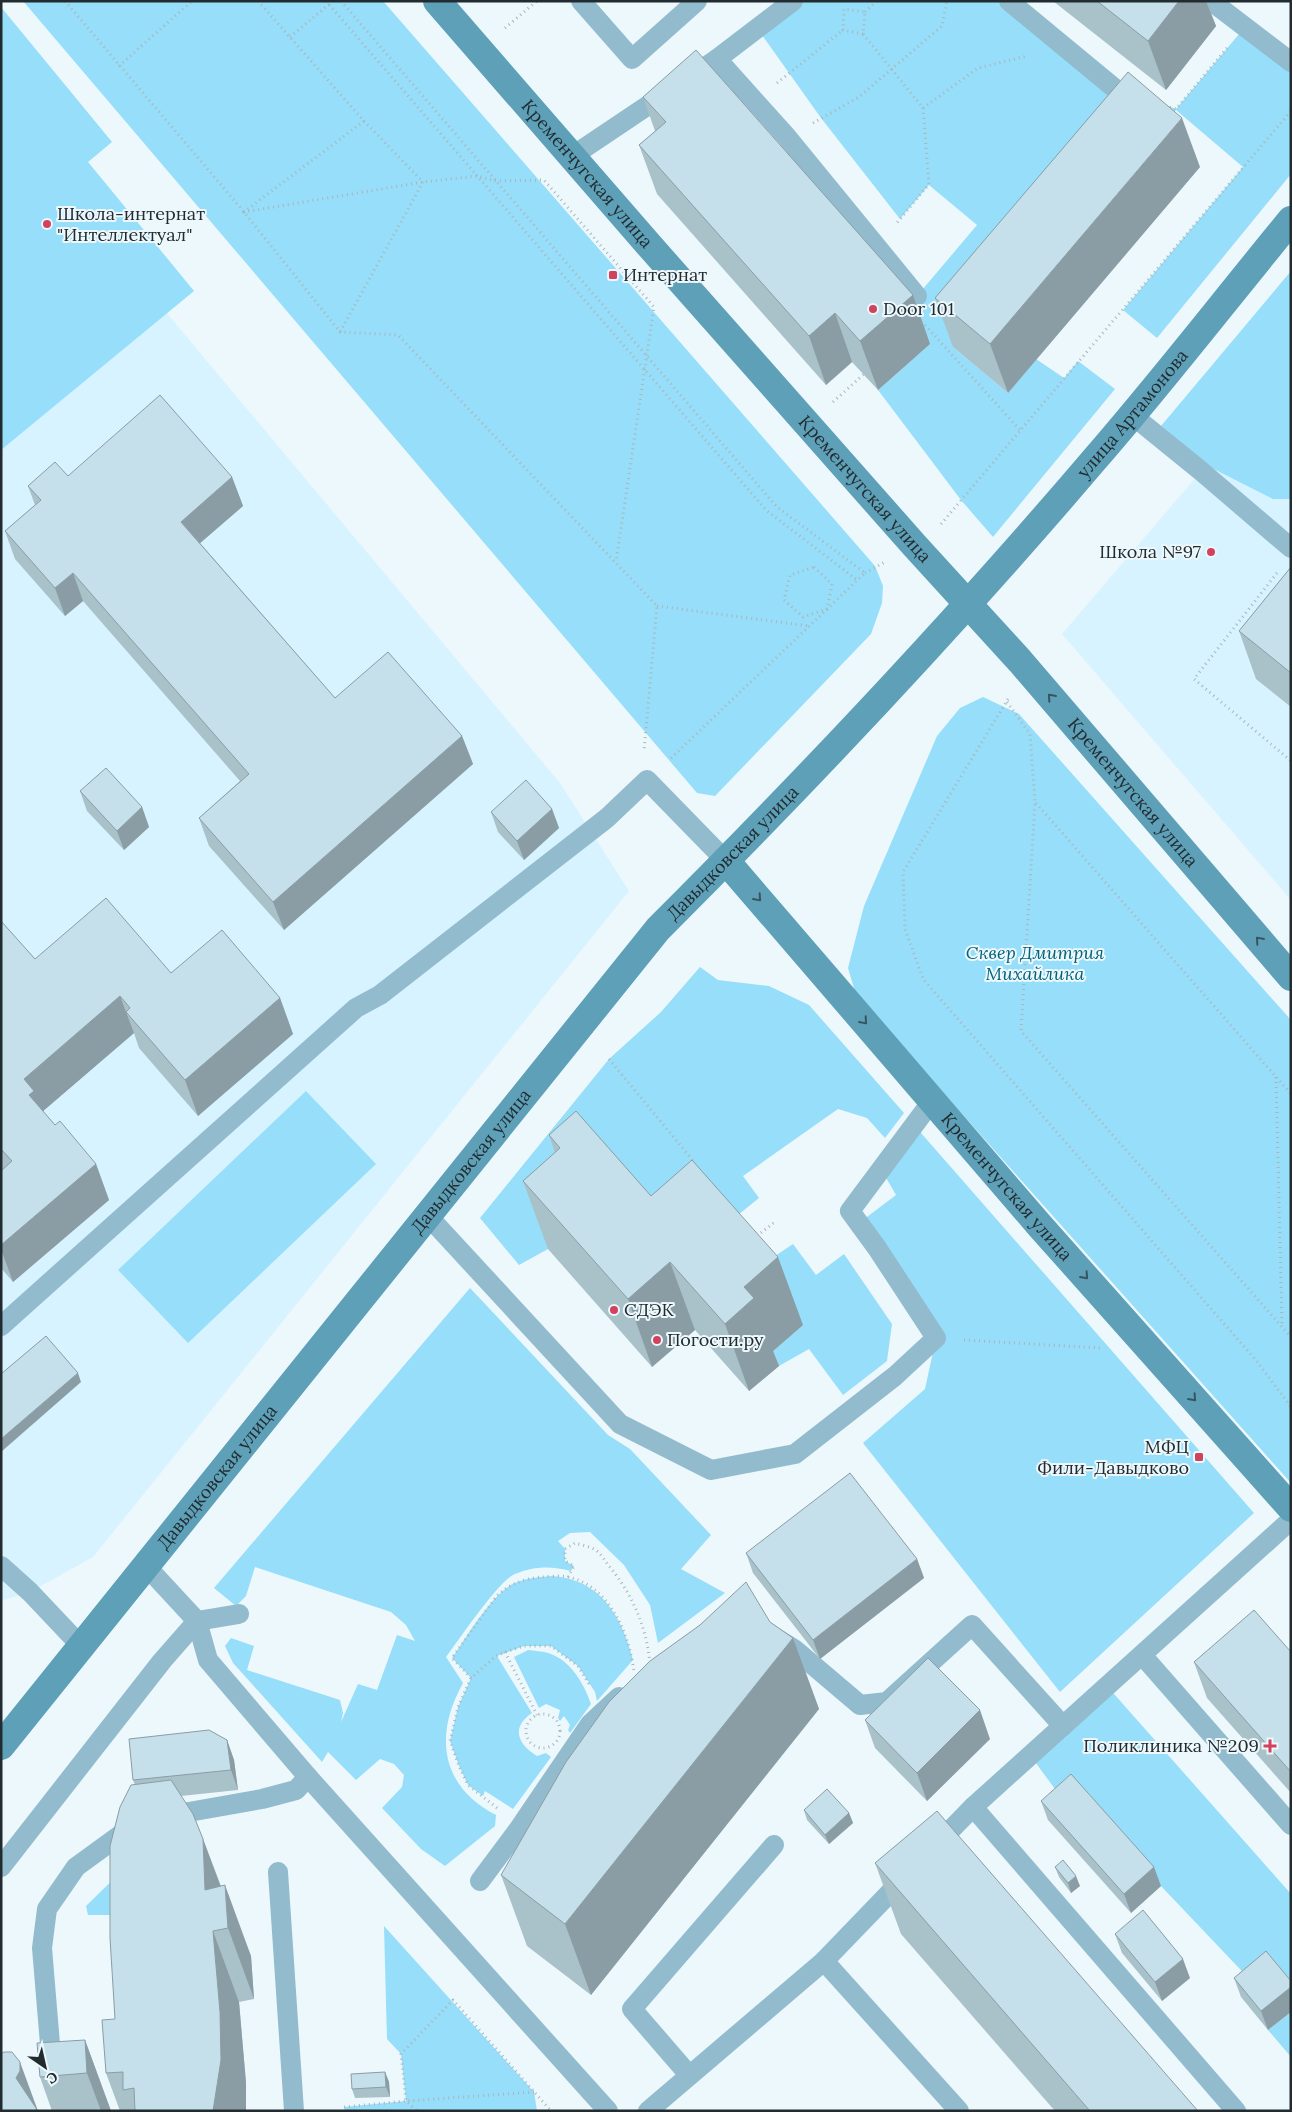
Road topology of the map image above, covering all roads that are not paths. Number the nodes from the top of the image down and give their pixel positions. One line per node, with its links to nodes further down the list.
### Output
1 (437, 1): 10 (street, Кременчугская улица)
2 (581, 1): 3 (lane)
3 (697, 1)
4 (793, 1): 7 (lane)
5 (1009, 1): 9 (lane)
6 (1211, 1): 8 (lane)
7 (717, 59): 10 (lane); 12 (lane)
8 (1291, 62)
9 (1113, 87)
10 (571, 157): 15 (street, Кременчугская улица)
11 (1291, 220): 13 (street, улица Артамонова)
12 (917, 296)
13 (1132, 415): 14 (lane); 15 (street, улица Артамонова)
14 (1291, 548)
15 (969, 603): 16 (street, Давыдковская улица); 17 (street, Кременчугская улица, one-way to 15)
16 (726, 861): 18 (street, Кременчугская улица, one-way to 18); 19 (street, Давыдковская улица); 20 (lane)
17 (1291, 977)
18 (932, 1101): 19 (lane); 21 (street, Кременчугская улица, one-way to 21)
19 (428, 1216): 24 (street, Давыдковская улица)
20 (1, 1326)
21 (1291, 1508)
22 (1291, 1520): 29 (lane)
23 (1, 1566): 28 (lane)
24 (147, 1567): 26 (lane); 28 (street, Давыдковская улица)
25 (239, 1614): 26 (lane)
26 (197, 1622): 33 (lane); 37 (lane)
27 (758, 1630): 31 (lane)
28 (82, 1647): 32 (street, Давыдковская улица)
29 (1142, 1655): 31 (lane); 35 (lane)
30 (650, 1668): 39 (lane)
31 (1063, 1726): 34 (lane)
32 (1, 1746)
33 (308, 1777): 42 (lane); 44 (lane)
34 (973, 1807): 40 (lane); 47 (lane)
35 (1291, 1825)
36 (774, 1845): 41 (lane)
37 (1, 1867)
38 (278, 1872): 43 (lane)
39 (480, 1882)
40 (824, 1961): 41 (lane); 46 (lane)
41 (689, 2076): 45 (lane)
42 (54, 2087)
43 (294, 2111)
44 (608, 2111)
45 (648, 2111)
46 (959, 2111)
47 (1236, 2111)

